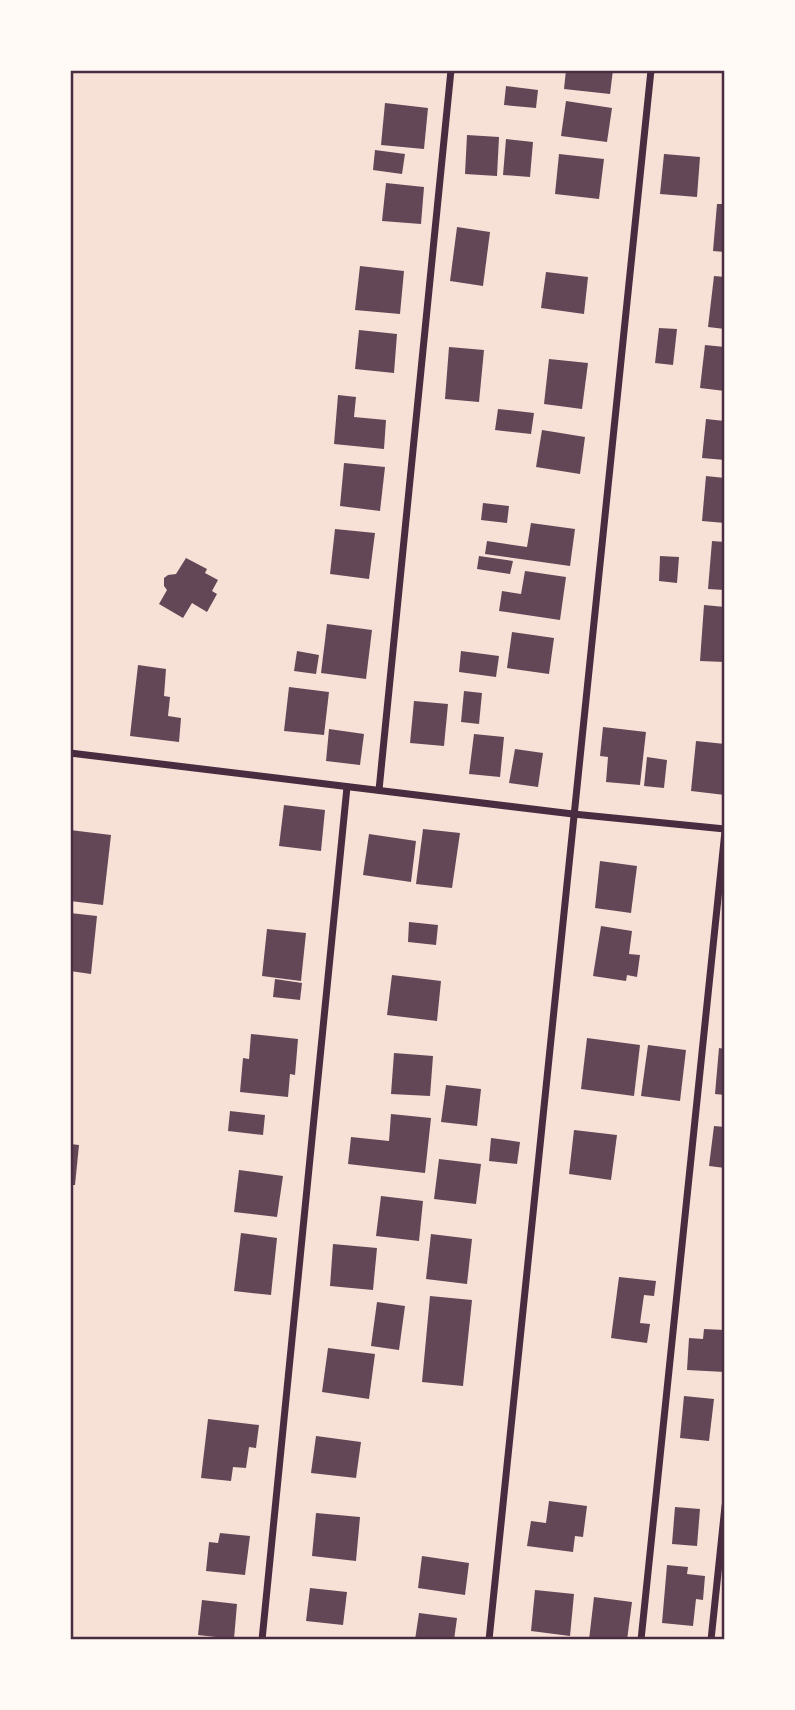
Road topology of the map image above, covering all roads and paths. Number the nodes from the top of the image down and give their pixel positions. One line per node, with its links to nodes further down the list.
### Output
1 (451, 70): 5 (street)
2 (650, 70): 6 (street)
3 (70, 753): 4 (street)
4 (346, 787): 5 (street); 9 (street)
5 (379, 790): 6 (street)
6 (573, 814): 7 (street); 10 (street)
7 (725, 830): 11 (street)
8 (725, 1506): 12 (street)
9 (262, 1640)
10 (489, 1640)
11 (641, 1640)
12 (711, 1640)

